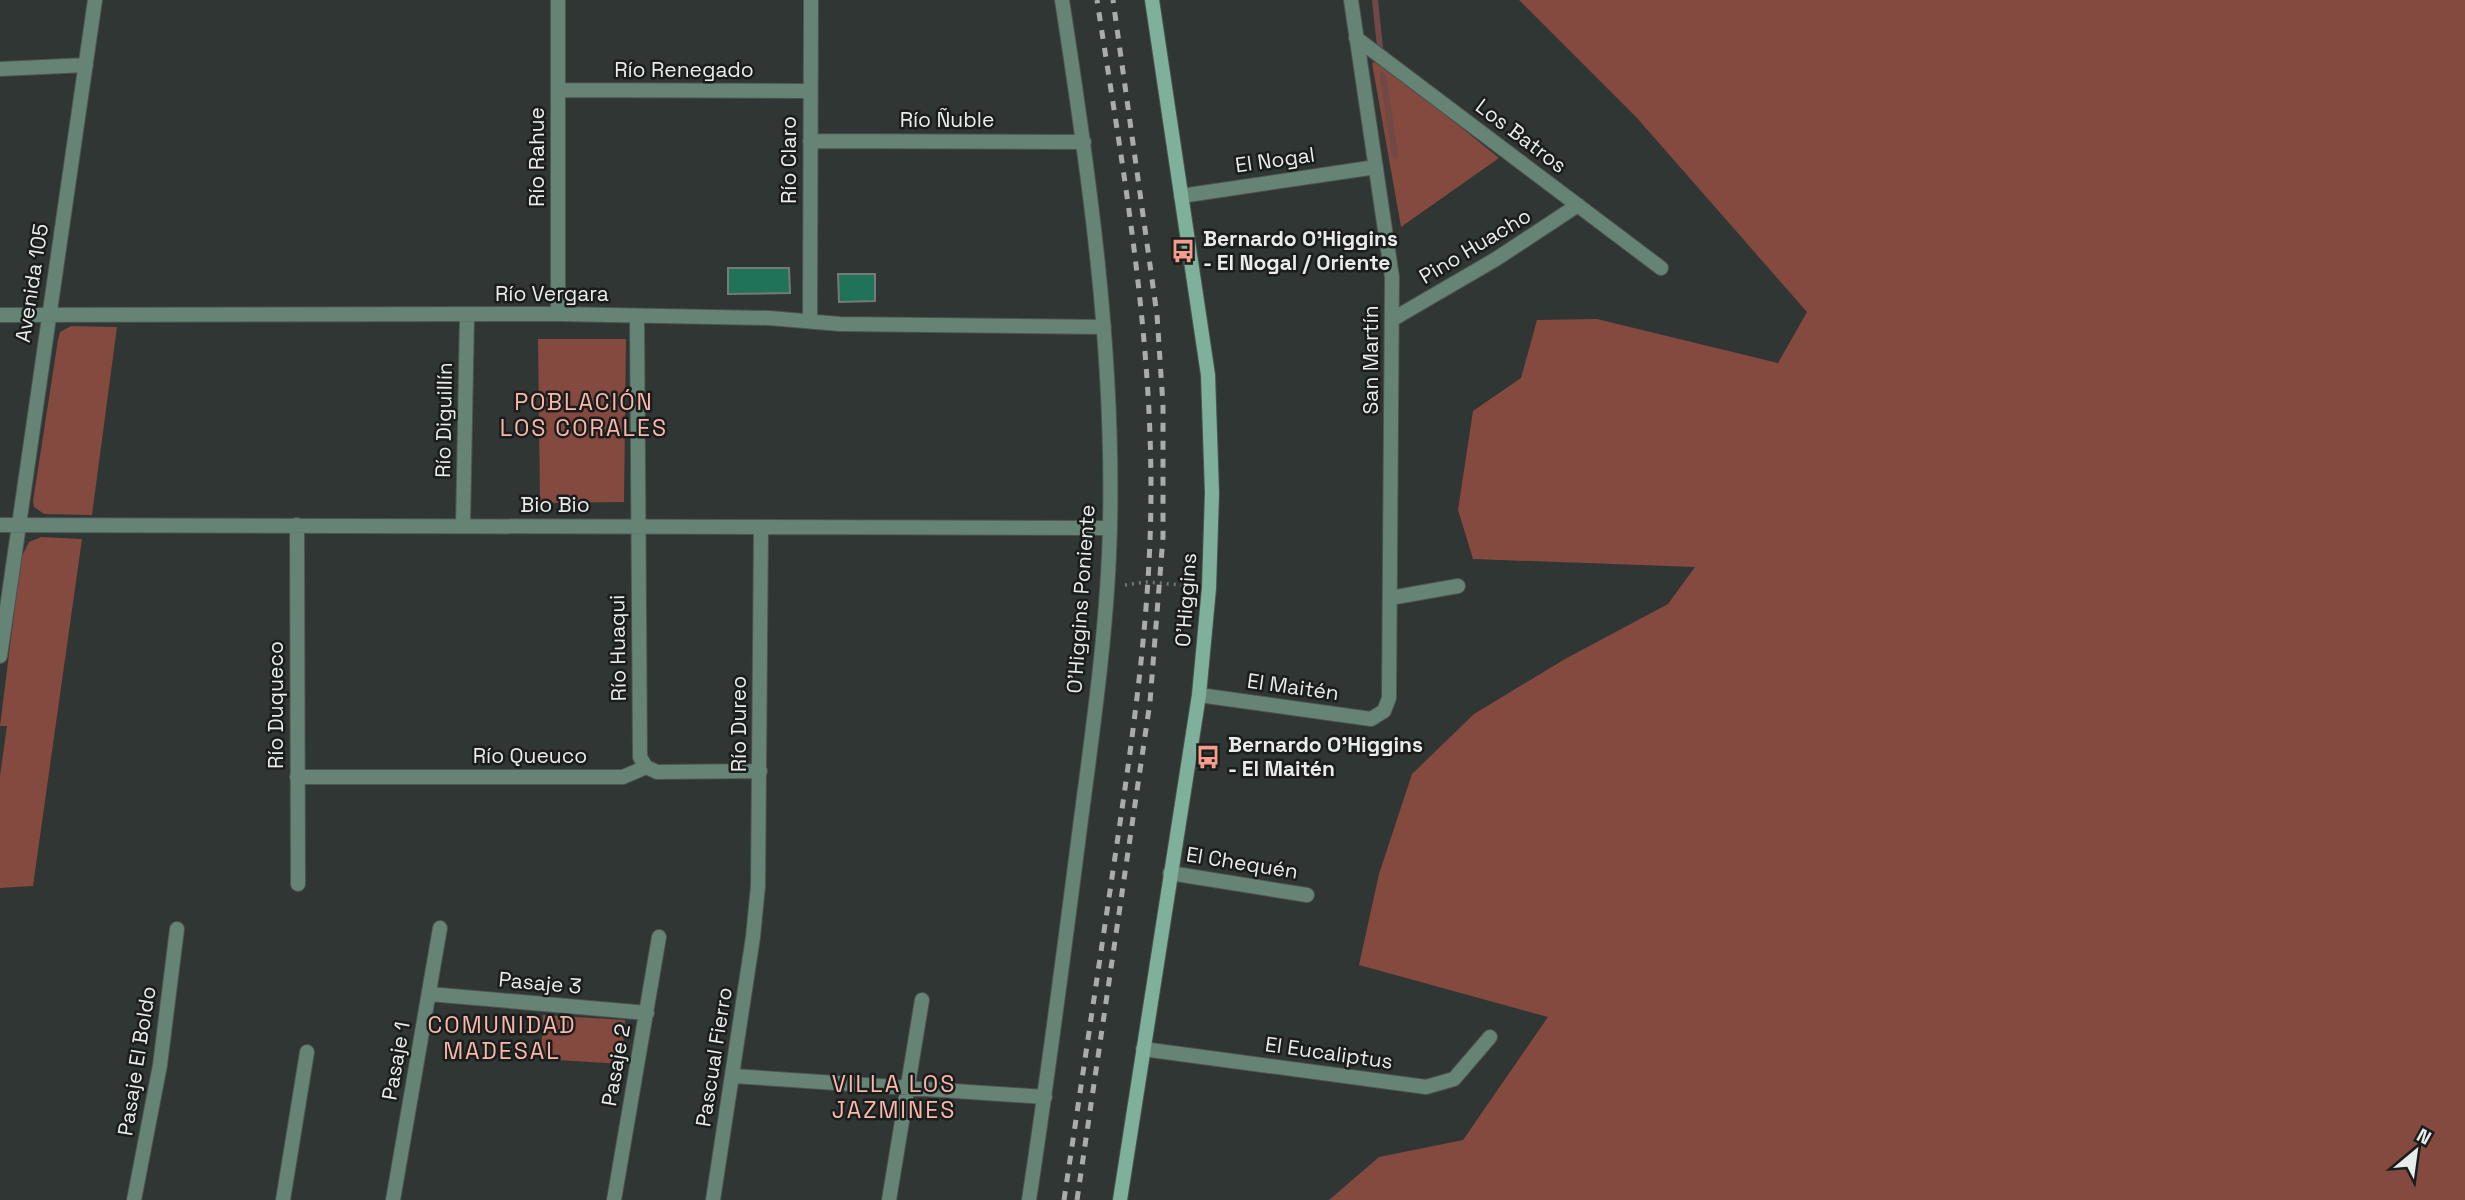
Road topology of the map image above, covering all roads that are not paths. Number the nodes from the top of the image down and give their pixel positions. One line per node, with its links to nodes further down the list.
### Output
1 (95, 0): 8 (street, Avenida 105)
2 (558, 0): 10 (street, Río Rahue)
3 (811, 0): 11 (street, Río Claro)
4 (1062, 0): 13 (street, O'Higgins Poniente)
5 (1152, 0): 15 (street, O'Higgins)
6 (1351, 0): 7 (street, San Martín)
7 (1356, 38): 14 (street, San Martín); 16 (street, Los Batros)
8 (86, 65): 9 (street); 20 (street, Avenida 105)
9 (0, 69)
10 (558, 90): 11 (street, Río Renegado); 18 (street, Río Rahue)
11 (810, 91): 12 (street, Río Claro)
12 (810, 141): 13 (street, Río Ñuble); 24 (street, Río Claro)
13 (1084, 142): 25 (street, O'Higgins Poniente)
14 (1376, 167): 15 (street, El Nogal); 23 (street, San Martín)
15 (1181, 196): 36 (street, O'Higgins)
16 (1577, 205): 17 (street, Los Batros); 23 (street, Pino Huacho)
17 (1661, 268)
18 (558, 314): 21 (street, Río Vergara); 22 (street, Río Vergara)
19 (0, 315): 20 (street, Río Vergara)
20 (48, 315): 21 (street, Río Vergara); 27 (street, Avenida 105)
21 (467, 315): 29 (street, Río Diguillín)
22 (637, 316): 24 (street, Río Vergara); 30 (street, Río Huaqui)
23 (1393, 319): 34 (street, San Martín)
24 (810, 320): 25 (street, Río Vergara)
25 (1104, 327): 32 (street, O'Higgins Poniente)
26 (0, 525): 27 (street, Bio Bio)
27 (17, 525): 28 (street, Bio Bio); 35 (street, Avenida 105)
28 (297, 526): 29 (street, Bio Bio); 40 (street, Río Duqueco)
29 (463, 526): 30 (street, Bio Bio)
30 (638, 527): 31 (street, Bio Bio); 38 (street, Río Huaqui)
31 (761, 527): 32 (street, Bio Bio); 39 (street, Río Dureo)
32 (1110, 528): 56 (street, O'Higgins Poniente)
33 (1458, 586): 34 (street)
34 (1390, 598): 37 (street, San Martín)
35 (0, 656)
36 (1199, 695): 37 (street, El Maitén); 41 (street, O'Higgins)
37 (1380, 715)
38 (646, 767): 39 (street, Río Queuco); 40 (street, Río Queuco)
39 (760, 771): 44 (street, Río Dureo)
40 (298, 777): 42 (street, Río Duqueco)
41 (1170, 873): 43 (street, El Chequén); 52 (street, O'Higgins)
42 (298, 884)
43 (1307, 895)
44 (755, 921): 54 (street, Pascual Fierro)
45 (440, 928): 48 (street, Pasaje 1)
46 (177, 929): 57 (street, Pasaje El Boldo)
47 (659, 937): 50 (street, Pasaje 2)
48 (429, 994): 50 (street, Pasaje 3); 59 (street, Pasaje 1)
49 (922, 1000): 55 (street)
50 (647, 1013): 60 (street, Pasaje 2)
51 (1490, 1037): 52 (street, El Eucaliptus)
52 (1143, 1049): 64 (street, O'Higgins)
53 (307, 1052): 58 (street)
54 (733, 1076): 55 (street); 61 (street, Pascual Fierro)
55 (909, 1088): 56 (street); 62 (street)
56 (1045, 1097): 63 (street, O'Higgins Poniente)
57 (134, 1200)
58 (283, 1200)
59 (393, 1200)
60 (614, 1200)
61 (713, 1200)
62 (889, 1200)
63 (1029, 1200)
64 (1120, 1200)

